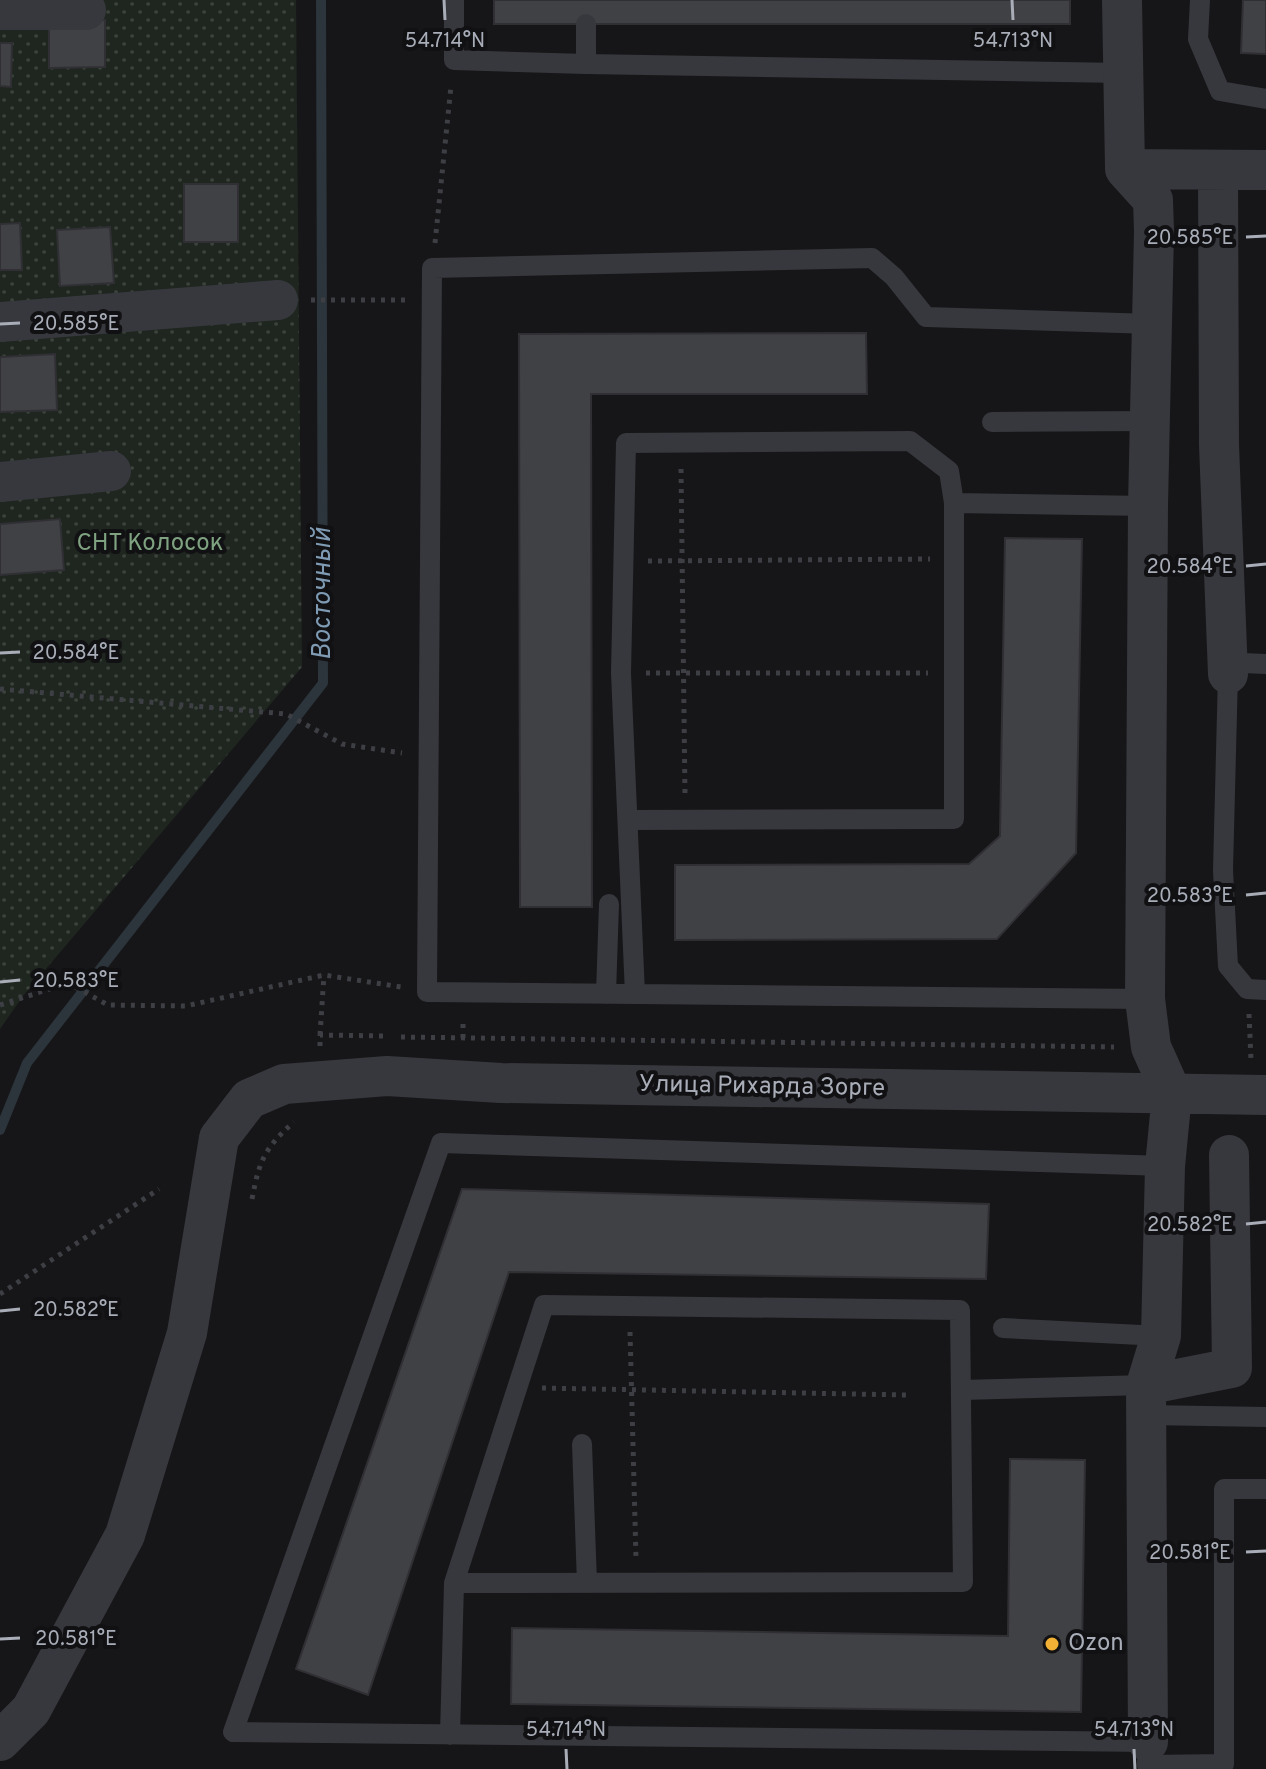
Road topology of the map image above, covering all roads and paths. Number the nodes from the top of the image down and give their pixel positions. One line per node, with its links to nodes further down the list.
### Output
1 (454, 0): 7 (lane)
2 (1122, 0): 9 (street)
3 (1200, 0): 10 (lane)
4 (0, 10): 5 (street)
5 (86, 10)
6 (586, 24): 8 (lane)
7 (454, 60): 8 (lane); 14 (path)
8 (586, 64): 9 (lane)
9 (1122, 73): 11 (street)
10 (1266, 99)
11 (1125, 169): 12 (street); 18 (street)
12 (1218, 170): 13 (street); 33 (street)
13 (1266, 170)
14 (432, 268): 15 (lane); 18 (lane)
15 (432, 299): 16 (path); 35 (lane)
16 (292, 300): 17 (street)
17 (0, 322)
18 (1152, 324): 19 (street)
19 (1150, 421): 20 (lane); 25 (street)
20 (992, 422)
21 (681, 443): 24 (lane); 27 (path); 28 (lane)
22 (111, 471): 23 (street)
23 (0, 482)
24 (954, 503): 25 (lane); 26 (lane)
25 (1148, 506): 44 (street)
26 (954, 559): 27 (path); 32 (lane)
27 (682, 561): 28 (path); 31 (path)
28 (623, 562): 30 (lane)
29 (1266, 664): 33 (lane)
30 (621, 673): 31 (path); 36 (lane)
31 (684, 673): 32 (path); 37 (path)
32 (954, 673): 37 (lane)
33 (1228, 674): 40 (lane)
34 (0, 689): 35 (path)
35 (429, 757): 41 (lane)
36 (629, 820): 37 (lane); 43 (lane)
37 (686, 820)
38 (609, 904): 42 (lane)
39 (324, 975): 41 (path); 45 (path); 46 (path)
40 (1266, 990)
41 (427, 992): 42 (lane)
42 (606, 994): 43 (lane)
43 (635, 994): 44 (lane)
44 (1145, 999): 47 (street)
45 (0, 1005)
46 (320, 1035)
47 (1172, 1094): 48 (street); 50 (street); 68 (street, Улица Рихарда Зорге)
48 (1266, 1095)
49 (1229, 1155): 60 (street)
50 (1165, 1166): 55 (street); 67 (lane)
51 (159, 1189): 52 (path)
52 (0, 1294)
53 (629, 1306): 56 (lane); 57 (path); 58 (lane)
54 (1003, 1328): 55 (lane)
55 (1161, 1336): 60 (street)
56 (517, 1388): 57 (path); 64 (lane)
57 (631, 1390): 59 (path); 66 (path)
58 (961, 1390): 60 (lane); 66 (lane)
59 (906, 1395)
60 (1146, 1400): 61 (lane); 69 (street)
61 (1266, 1417)
62 (582, 1444): 65 (lane)
63 (1266, 1489): 69 (lane)
64 (454, 1583): 65 (lane); 67 (lane)
65 (587, 1583): 66 (lane)
66 (636, 1583)
67 (450, 1735): 69 (lane)
68 (0, 1741)
69 (1148, 1742)

